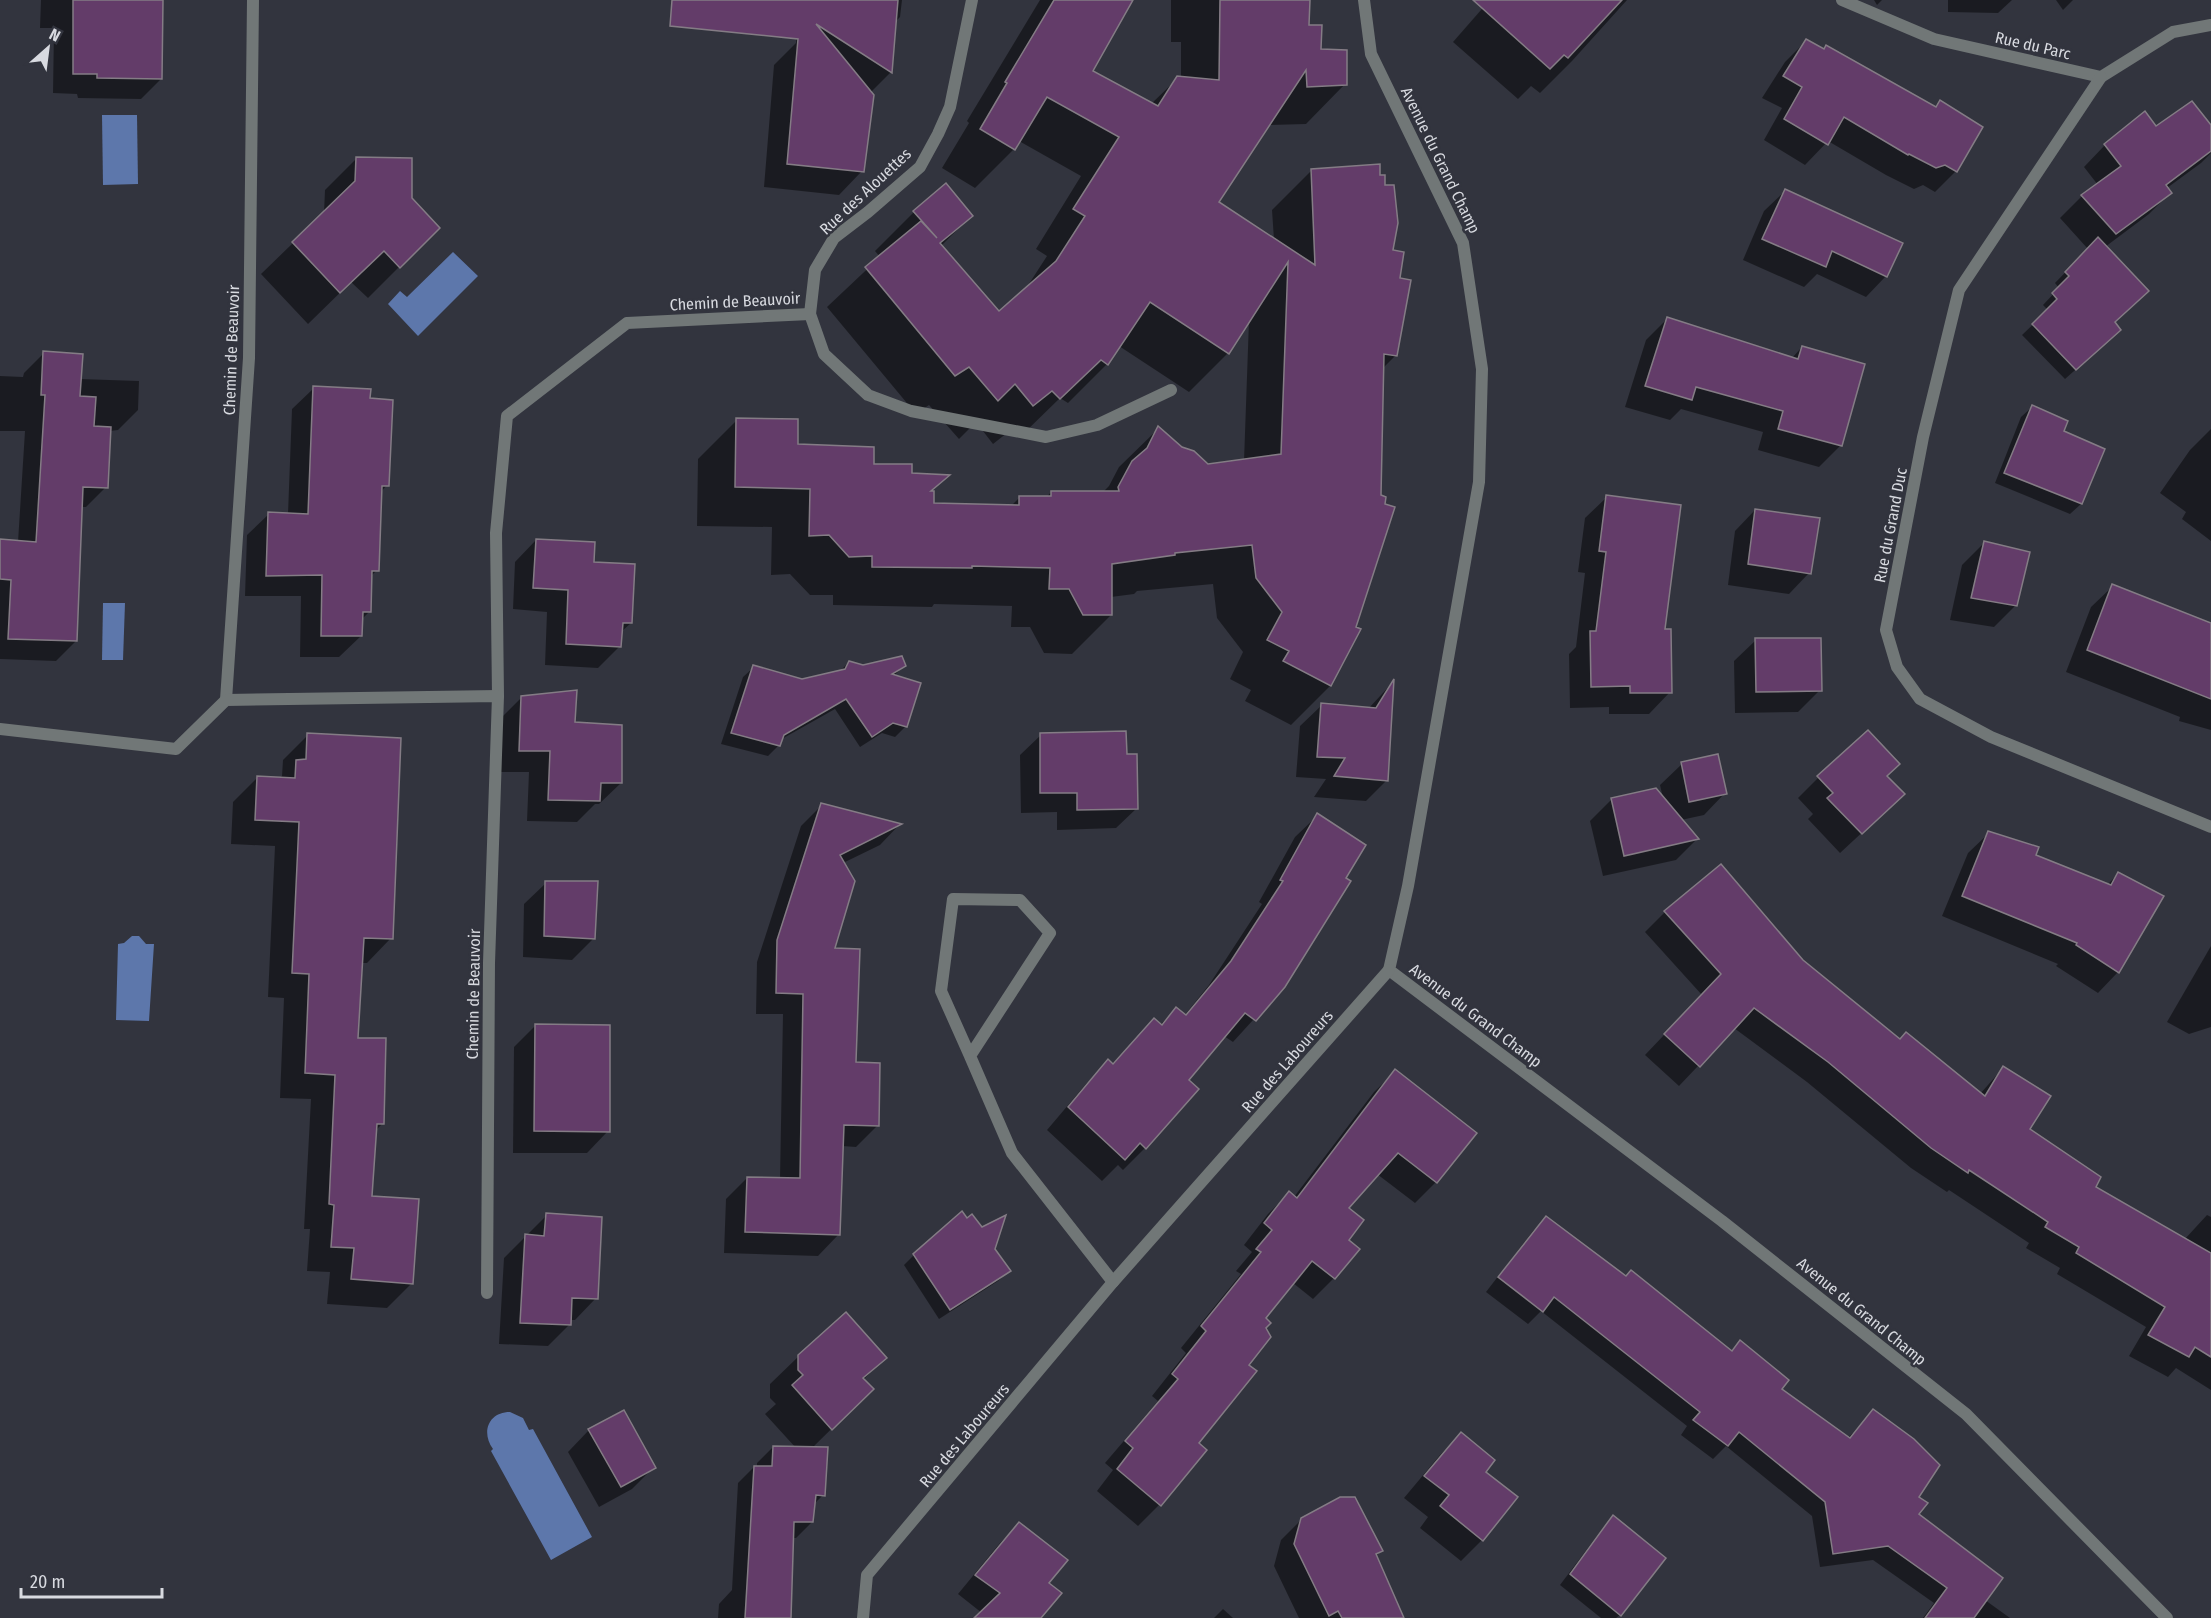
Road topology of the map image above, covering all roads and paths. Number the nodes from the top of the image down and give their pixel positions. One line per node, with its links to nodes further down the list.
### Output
1 (253, 0): 10 (street, Chemin de Beauvoir)
2 (972, 0): 7 (street, Rue des Alouettes)
3 (1364, 0): 13 (street, Avenue du Grand Champ)
4 (1842, 0): 6 (street, Rue du Parc)
5 (2211, 25): 6 (street)
6 (2101, 77): 12 (street, Rue du Grand Duc)
7 (810, 314): 8 (street, Rue des Alouettes); 9 (street, Chemin de Beauvoir)
8 (1172, 390)
9 (498, 696): 10 (street); 16 (street, Chemin de Beauvoir)
10 (226, 700): 11 (street)
11 (0, 729)
12 (2211, 827)
13 (1389, 970): 15 (street, Rue des Laboureurs); 18 (street, Avenue du Grand Champ)
14 (970, 1056): 14 (street); 15 (street)
15 (1113, 1282): 17 (street, Rue des Laboureurs)
16 (487, 1293)
17 (863, 1618)
18 (2167, 1618)

